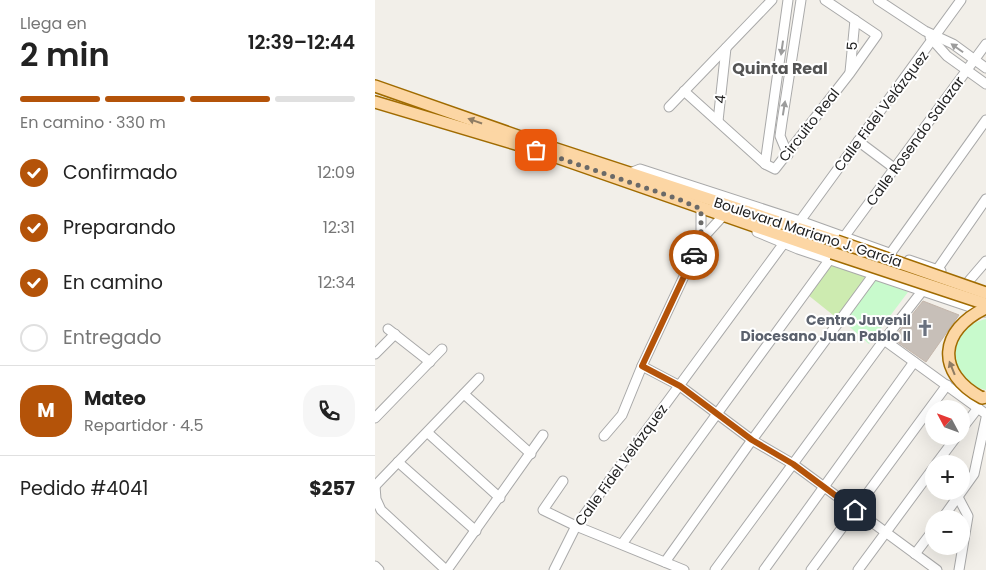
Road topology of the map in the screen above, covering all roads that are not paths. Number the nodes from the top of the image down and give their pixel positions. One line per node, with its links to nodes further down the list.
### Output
1 (772, 0): 10 (street)
2 (788, 0): 12 (street, one-way to 12)
3 (801, 0): 13 (street)
4 (825, 0): 7 (street, Circuito Real)
5 (878, 0): 8 (street)
6 (961, 0): 8 (street, Calle Fidel Velázquez)
7 (855, 20): 16 (street, 5); 16 (street, Circuito Real)
8 (935, 38): 11 (street, one-way to 8); 15 (street); 25 (street, Calle Fidel Velázquez)
9 (986, 44): 11 (street, Calle Rosendo Salazar)
10 (726, 48): 19 (street); 23 (street, 4)
11 (974, 60): 14 (street); 15 (street, Calle Rosendo Salazar)
12 (779, 65): 13 (street); 27 (street)
13 (790, 67): 26 (street, one-way to 13)
14 (986, 68)
15 (966, 70): 17 (street); 28 (street, Calle Rosendo Salazar)
16 (850, 73): 26 (street, Circuito Real)
17 (986, 84)
18 (375, 86): 24 (main road, Boulevard Mariano J. García, one-way to 18)
19 (684, 91): 21 (street); 23 (street, Circuito Real)
20 (375, 102): 24 (main road, Boulevard Mariano J. García)
21 (669, 107)
22 (986, 120): 38 (street)
23 (718, 121): 27 (street, Circuito Real)
24 (511, 138): 29 (main road, Boulevard Mariano J. García); 30 (main road, Boulevard Mariano J. García)
25 (858, 141): 28 (street); 34 (street, Calle Fidel Velázquez)
26 (788, 155): 27 (street, Circuito Real)
27 (765, 164)
28 (894, 168): 35 (street, Calle Rosendo Salazar)
29 (630, 173): 34 (street); 35 (main road, Boulevard Mariano J. García)
30 (678, 199): 32 (street); 39 (main road, Boulevard Mariano J. García)
31 (986, 199): 41 (street)
32 (701, 209): 33 (street); 36 (street)
33 (722, 217): 36 (street); 37 (street)
34 (800, 221): 35 (street)
35 (841, 239): 38 (street); 46 (main road, Boulevard Mariano J. García, bridge)
36 (701, 240): 55 (street)
37 (784, 243): 39 (street); 58 (street, Calle Fidel Velázquez)
38 (890, 254): 41 (street)
39 (831, 256): 42 (street); 47 (main road, Boulevard Mariano J. García, bridge); 62 (street)
40 (986, 261): 43 (street)
41 (937, 270): 43 (street); 45 (street)
42 (874, 274): 45 (street); 69 (street)
43 (968, 282): 44 (street)
44 (986, 288)
45 (923, 290): 49 (street); 50 (street)
46 (986, 293)
47 (986, 304)
48 (986, 308): 60 (main road, one-way to 48, bridge)
49 (986, 313)
50 (884, 340): 54 (street); 72 (street)
51 (442, 349): 53 (street)
52 (375, 354): 53 (street)
53 (430, 362): 64 (street)
54 (914, 362): 57 (street); 77 (street)
55 (642, 366): 58 (street); 68 (street)
56 (479, 378): 59 (street)
57 (947, 385): 61 (street); 80 (street)
58 (680, 386): 62 (street); 81 (street, Calle Fidel Velázquez)
59 (464, 394): 66 (street); 70 (street)
60 (986, 398)
61 (977, 408): 63 (street); 65 (street)
62 (717, 414): 69 (street); 85 (street)
63 (986, 416): 74 (street)
64 (375, 418)
65 (970, 418)
66 (428, 433): 71 (street); 78 (street)
67 (543, 435): 70 (street)
68 (604, 436)
69 (752, 440): 72 (street); 87 (street)
70 (531, 454): 78 (street)
71 (398, 462): 76 (street); 82 (street)
72 (793, 464): 77 (street); 93 (street)
73 (925, 479): 83 (street)
74 (970, 480)
75 (563, 481): 81 (street)
76 (375, 486): 91 (street)
77 (824, 487): 80 (street); 94 (street)
78 (500, 498): 82 (street)
79 (960, 500): 98 (street)
80 (855, 510): 83 (street); 95 (street)
81 (576, 526): 85 (street); 89 (street, Calle Fidel Velázquez)
82 (476, 531): 91 (street)
83 (885, 533): 86 (street); 96 (street)
84 (925, 541): 86 (street)
85 (622, 544): 87 (street)
86 (915, 554): 97 (street)
87 (665, 562): 92 (street)
88 (375, 566): 90 (street)
89 (557, 569)
90 (379, 570)
91 (447, 570)
92 (684, 570)
93 (715, 570)
94 (764, 570)
95 (811, 570)
96 (858, 570)
97 (937, 570)
98 (959, 570)

